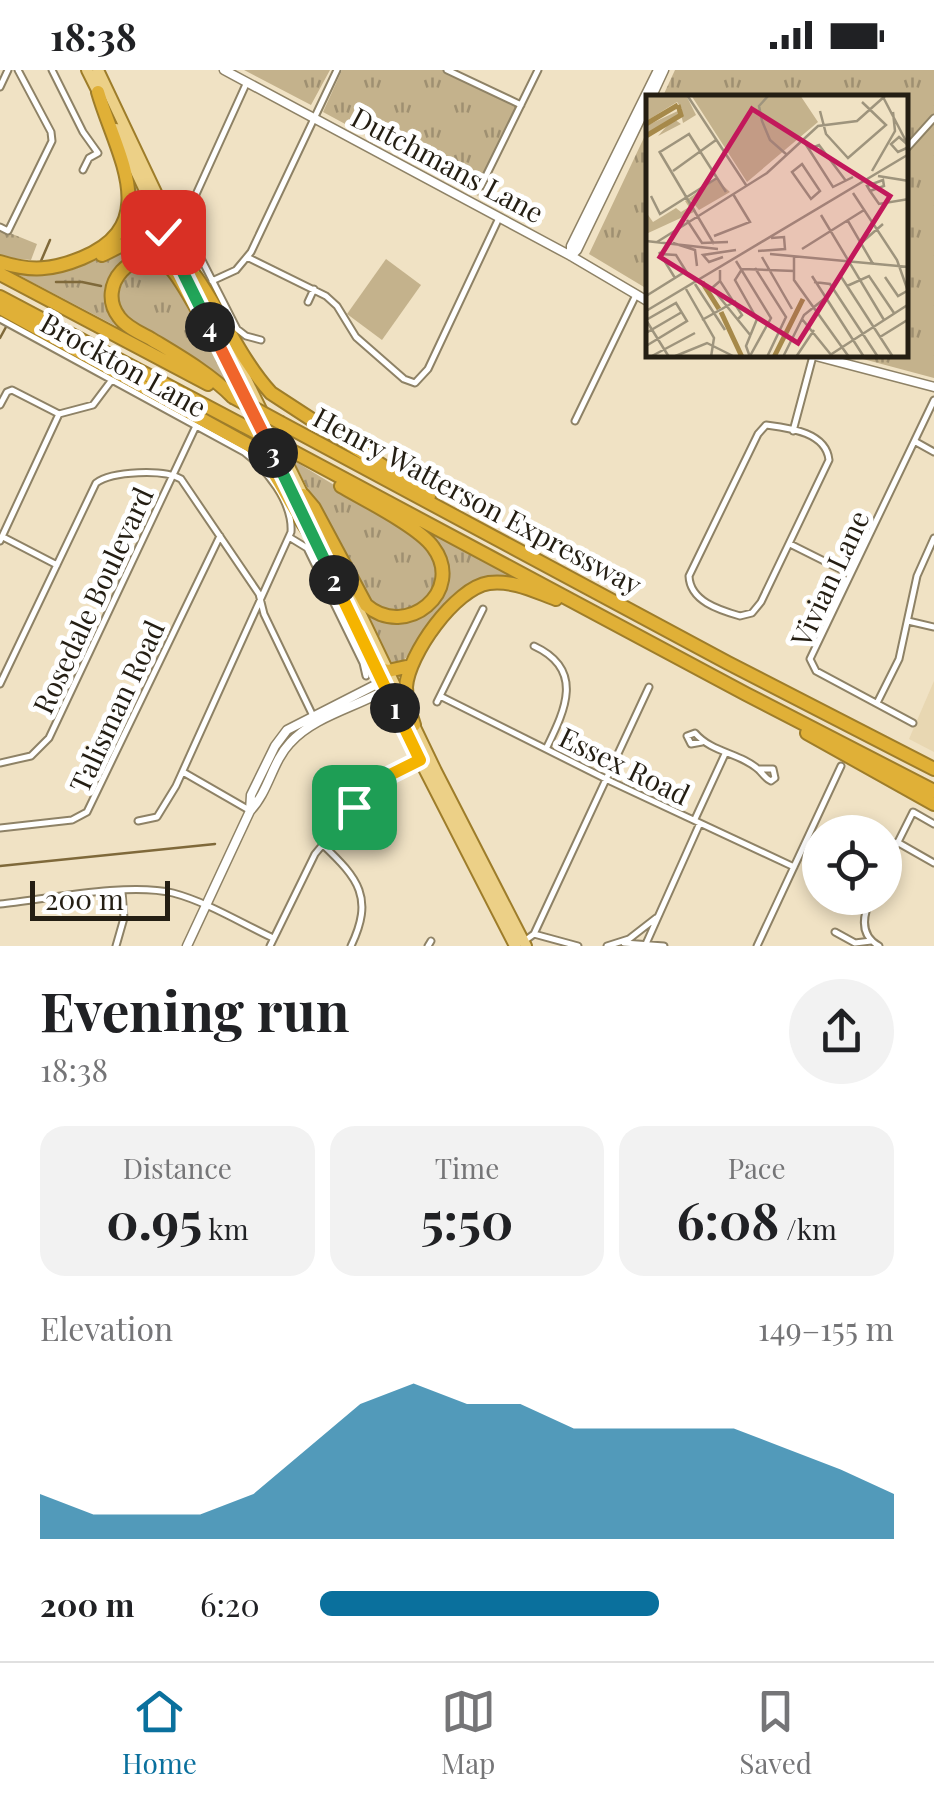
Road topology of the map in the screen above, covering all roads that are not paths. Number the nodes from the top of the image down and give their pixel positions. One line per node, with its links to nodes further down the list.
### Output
1 (18, 70): 29 (street)
2 (52, 70): 26 (street)
3 (87, 70): 15 (main road)
4 (98, 70): 25 (main road)
5 (224, 70): 12 (main road, Dutchmans Lane)
6 (337, 70): 21 (street)
7 (448, 70): 13 (street)
8 (478, 70): 13 (street)
9 (538, 70): 19 (street)
10 (661, 70): 16 (main road); 17 (main road)
11 (6, 71): 14 (street)
12 (246, 82): 21 (main road, Dutchmans Lane); 38 (street)
13 (472, 82): 19 (street)
14 (0, 87)
15 (98, 92): 23 (main road); 35 (highway)
16 (648, 95)
17 (652, 95)
18 (646, 99): 32 (main road)
19 (520, 104): 27 (street)
20 (646, 107): 32 (main road)
21 (315, 117): 28 (main road, Dutchmans Lane); 33 (street)
22 (934, 118): 24 (street)
23 (112, 120): 25 (main road); 30 (main road)
24 (909, 147)
25 (136, 148): 31 (main road)
26 (82, 170)
27 (481, 186)
28 (499, 218): 32 (main road, Dutchmans Lane); 39 (street)
29 (0, 227)
30 (163, 232): 31 (highway); 35 (highway); 51 (main road)
31 (180, 243): 37 (main road)
32 (570, 256): 40 (main road, Dutchmans Lane)
33 (247, 258): 38 (street); 39 (street)
34 (0, 262): 35 (highway)
35 (66, 265)
36 (0, 274): 51 (highway, Henry Watterson Expressway)
37 (196, 277): 62 (main road); 63 (highway)
38 (212, 281): 46 (street)
39 (314, 289): 43 (street)
40 (636, 295): 42 (main road, Dutchmans Lane); 55 (street)
41 (0, 297): 60 (highway, Henry Watterson Expressway, bridge)
42 (646, 300)
43 (308, 302)
44 (0, 308): 66 (highway)
45 (0, 319): 49 (street, Brockton Lane)
46 (261, 340)
47 (812, 358): 57 (street)
48 (831, 358): 50 (main road)
49 (111, 381): 54 (street); 56 (street, Brockton Lane)
50 (934, 387)
51 (239, 397): 51 (highway); 63 (highway, Henry Watterson Expressway, bridge); 66 (main road)
52 (934, 400): 58 (street, Vivian Lane)
53 (0, 405): 54 (street)
54 (59, 414): 67 (street)
55 (575, 420)
56 (196, 426): 61 (street, Rosedale Boulevard); 65 (street, Brockton Lane)
57 (794, 431): 69 (street); 69 (street)
58 (916, 442): 59 (street); 71 (street, Vivian Lane)
59 (934, 452)
60 (296, 453): 62 (highway); 74 (highway, Henry Watterson Expressway)
61 (174, 475): 64 (street); 70 (street); 91 (street, Rosedale Boulevard)
62 (303, 494): 79 (main road)
63 (480, 531): 93 (highway, Henry Watterson Expressway)
64 (220, 536): 72 (street); 105 (street, Talisman Road)
65 (289, 537): 72 (street); 79 (street)
66 (313, 537): 79 (main road)
67 (1, 538): 70 (street)
68 (934, 538): 75 (street)
69 (790, 544): 71 (street)
70 (57, 565): 80 (street)
71 (850, 574): 83 (street, Vivian Lane)
72 (260, 602): 84 (street); 95 (street)
73 (483, 609): 88 (street, Essex Road)
74 (605, 619): 77 (highway); 82 (highway, Henry Watterson Expressway)
75 (908, 621): 76 (street); 83 (street)
76 (934, 626)
77 (428, 638): 79 (highway); 86 (highway)
78 (534, 646): 88 (street)
79 (384, 678): 84 (main road); 86 (main road); 90 (main road)
80 (0, 684)
81 (649, 687): 96 (street)
82 (746, 694): 97 (highway, Henry Watterson Expressway); 98 (highway)
83 (877, 703): 85 (street, Vivian Lane)
84 (315, 720): 100 (main road)
85 (913, 722)
86 (414, 725): 119 (main road)
87 (702, 742): 89 (street)
88 (546, 749): 96 (street, Essex Road)
89 (724, 754): 94 (street); 103 (street)
90 (420, 760): 99 (street); 119 (main road)
91 (0, 763)
92 (841, 766): 110 (street)
93 (934, 769)
94 (758, 770)
95 (183, 772): 100 (street); 102 (street)
96 (607, 779): 103 (street, Essex Road); 119 (street)
97 (934, 790)
98 (934, 804)
99 (354, 807)
100 (250, 811): 113 (main road)
101 (344, 820): 107 (street)
102 (138, 821)
103 (697, 822): 110 (street, Essex Road); 115 (street)
104 (934, 824): 106 (street)
105 (0, 828)
106 (902, 833)
107 (322, 844): 117 (street); 125 (street)
108 (902, 845): 109 (street)
109 (934, 862)
110 (794, 867): 129 (street)
111 (122, 892): 112 (street); 113 (street); 122 (street)
112 (0, 904)
113 (206, 906): 117 (street); 123 (main road)
114 (864, 915): 118 (street)
115 (656, 918): 120 (street); 121 (street)
116 (834, 932): 118 (street)
117 (274, 938): 124 (street)
118 (870, 941): 130 (street)
119 (523, 943): 126 (street)
120 (621, 943): 121 (street); 127 (street)
121 (646, 945): 128 (street)
122 (116, 946)
123 (188, 946)
124 (270, 946)
125 (351, 946)
126 (578, 946)
127 (607, 946)
128 (664, 946)
129 (758, 946)
130 (879, 946)

